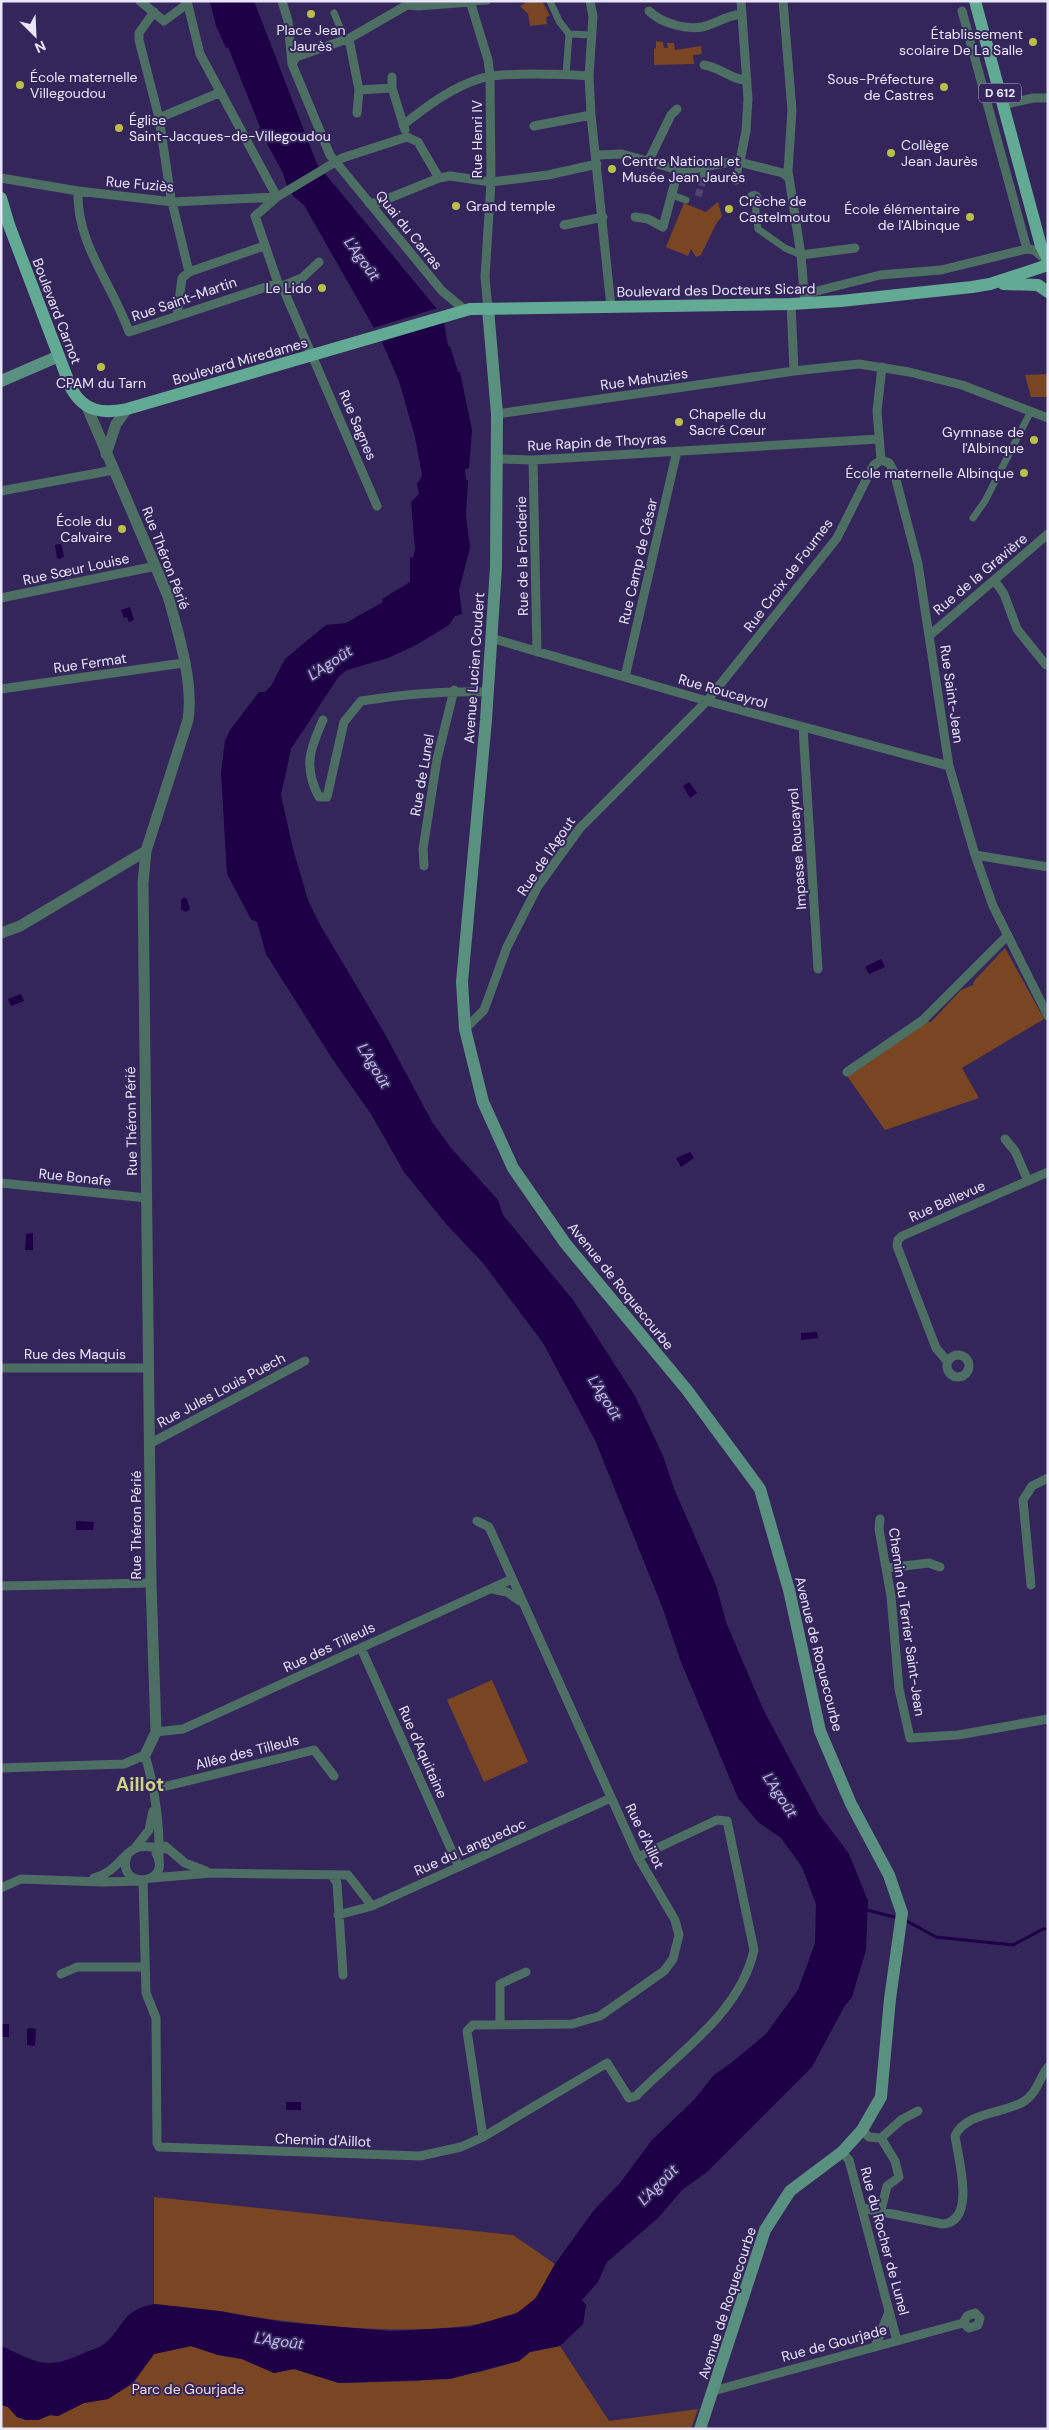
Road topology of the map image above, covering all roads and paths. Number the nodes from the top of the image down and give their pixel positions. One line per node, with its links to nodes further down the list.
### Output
1 (140, 1): 14 (street)
2 (282, 1): 20 (street, Quai du Carras)
3 (470, 1): 4 (street); 11 (street); 23 (street, Rue Henri IV)
4 (487, 1)
5 (550, 1): 17 (street)
6 (590, 1): 18 (street)
7 (741, 1): 16 (street)
8 (783, 1): 48 (street)
9 (975, 1): 31 (main road, D 612)
10 (187, 3): 14 (street); 29 (street)
11 (412, 3): 19 (street)
12 (650, 11): 16 (street)
13 (962, 11): 64 (street)
14 (154, 12): 35 (street)
15 (334, 13): 19 (street)
16 (742, 14): 26 (street)
17 (569, 34): 18 (street); 22 (street)
18 (592, 35): 24 (street)
19 (345, 39): 20 (street); 28 (street)
20 (292, 64): 41 (street, Quai du Carras)
21 (704, 65): 26 (street)
22 (566, 74): 23 (street); 24 (street)
23 (490, 76): 36 (street); 50 (street, Rue Henri IV)
24 (589, 76): 34 (street)
25 (392, 77): 27 (street)
26 (747, 80): 40 (street)
27 (392, 88): 28 (street); 36 (street)
28 (359, 90): 33 (street)
29 (221, 92): 35 (street); 53 (street)
30 (1048, 98): 31 (street)
31 (1003, 105): 67 (main road, D 612)
32 (677, 108): 42 (street)
33 (357, 113)
34 (591, 115): 37 (street); 39 (street)
35 (159, 118): 56 (street)
36 (403, 125): 38 (street)
37 (534, 126)
38 (406, 137): 41 (street); 47 (street)
39 (597, 160): 42 (street); 50 (street); 59 (street)
40 (740, 161): 43 (street); 48 (street); 49 (street)
41 (336, 162): 53 (street); 57 (street, Quai du Carras)
42 (648, 162): 44 (street)
43 (702, 168): 44 (street); 45 (street)
44 (678, 171): 52 (street)
45 (704, 177)
46 (1, 178): 51 (street, Rue Fuziès)
47 (439, 178): 50 (street); 57 (street)
48 (789, 178): 65 (street)
49 (736, 181)
50 (491, 182): 75 (street, Rue Henri IV)
51 (78, 191): 56 (street, Rue Fuziès); 77 (street, Rue Saint-Martin)
52 (672, 195): 55 (street); 60 (street)
53 (279, 196): 56 (street, Rue Fuziès); 62 (street, Rue Sagnes)
54 (1, 198): 80 (main road, Boulevard Carnot)
55 (686, 200)
56 (173, 202): 68 (street)
57 (369, 203): 76 (street, Quai du Carras)
58 (755, 203): 65 (street)
59 (603, 216): 61 (street); 74 (street)
60 (635, 217)
61 (564, 225)
62 (264, 246): 68 (street); 69 (street, Rue Sagnes)
63 (855, 248): 65 (street)
64 (1027, 249): 67 (street); 72 (street)
65 (801, 255): 72 (street)
66 (319, 262): 69 (street, Rue Saint-Martin)
67 (1048, 262): 70 (main road, Boulevard des Docteurs Sicard)
68 (188, 272): 77 (street)
69 (280, 284): 77 (street, Rue Saint-Martin); 79 (street, Rue Sagnes)
70 (990, 284): 71 (main road, Boulevard des Docteurs Sicard); 72 (main road, Boulevard des Docteurs Sicard)
71 (1048, 292)
72 (805, 299): 73 (main road, Boulevard des Docteurs Sicard)
73 (791, 304): 74 (main road, Boulevard des Docteurs Sicard); 82 (street)
74 (612, 307): 75 (main road, Boulevard des Docteurs Sicard)
75 (488, 309): 76 (main road, Boulevard des Docteurs Sicard); 87 (main road, Avenue Lucien Coudert)
76 (465, 310): 78 (main road, Boulevard des Docteurs Sicard)
77 (177, 316)
78 (441, 316): 79 (main road, Boulevard Miredames)
79 (313, 355): 85 (main road, Boulevard Miredames); 97 (street, Rue Sagnes)
80 (59, 356): 83 (main road); 84 (main road, Boulevard Carnot)
81 (882, 367): 82 (street, Rue Mahuzies); 86 (street, Rue Mahuzies); 89 (street)
82 (794, 371): 87 (street, Rue Mahuzies)
83 (1, 381)
84 (87, 407): 85 (main road, Boulevard Miredames); 91 (street, Rue Théron Périé)
85 (127, 409): 91 (street)
86 (1031, 411): 88 (street, Rue Mahuzies); 98 (street)
87 (497, 414): 92 (main road, Avenue Lucien Coudert)
88 (1048, 418)
89 (879, 439): 90 (street, Rue Rapin de Thoyras); 94 (street)
90 (677, 451): 93 (street, Rue Rapin de Thoyras); 108 (street, Rue Camp de César)
91 (106, 454): 95 (street, Rue Théron Périé)
92 (497, 459): 93 (street, Rue Rapin de Thoyras); 104 (main road, Avenue Lucien Coudert)
93 (534, 460): 105 (street, Rue de la Fonderie)
94 (881, 460): 103 (street, Rue Saint-Jean); 112 (street, Rue Croix de Fournes)
95 (114, 470): 96 (street); 100 (street, Rue Théron Périé)
96 (1, 491)
97 (378, 506)
98 (973, 518)
99 (1048, 534): 101 (street, Rue de la Gravière)
100 (156, 566): 102 (street, Rue Sœur Louise); 106 (street, Rue Théron Périé)
101 (995, 581): 103 (street, Rue de la Gravière); 107 (street)
102 (1, 598)
103 (930, 635): 115 (street, Rue Saint-Jean)
104 (491, 638): 105 (street, Rue Roucayrol); 111 (main road, Avenue Lucien Coudert)
105 (537, 652): 108 (street, Rue Roucayrol)
106 (183, 663): 109 (street, Rue Fermat); 116 (street, Rue Théron Périé)
107 (1046, 665)
108 (625, 677): 112 (street, Rue Roucayrol)
109 (1, 690)
110 (454, 690): 111 (street); 113 (street); 118 (street, Rue de Lunel)
111 (488, 692): 124 (main road, Avenue Lucien Coudert)
112 (707, 701): 114 (street, Rue Roucayrol); 124 (street, Rue de l'Agout)
113 (323, 720)
114 (803, 727): 115 (street, Rue Roucayrol); 122 (street, Impasse Roucayrol)
115 (949, 766): 117 (street, Rue Saint-Jean)
116 (146, 851): 120 (street); 130 (street, Rue Théron Périé)
117 (974, 855): 119 (street); 121 (street, Rue Saint-Jean)
118 (424, 866)
119 (1048, 867)
120 (1, 933)
121 (1007, 936): 123 (street, Rue Saint-Jean); 125 (street)
122 (818, 970)
123 (1048, 1016)
124 (465, 1028): 178 (main road, Avenue de Roquecourbe)
125 (847, 1072)
126 (1005, 1139): 128 (street)
127 (1048, 1172): 128 (street, Rue Bellevue)
128 (1028, 1181): 132 (street, Rue Bellevue)
129 (1, 1183): 130 (street, Rue Bonafe)
130 (147, 1198): 134 (street, Rue Théron Périé)
131 (305, 1361): 135 (street, Rue Jules Louis Puech)
132 (948, 1362)
133 (1, 1368): 134 (street, Rue des Maquis)
134 (149, 1368): 135 (street, Rue Théron Périé)
135 (151, 1443): 142 (street, Rue Théron Périé)
136 (1048, 1478): 143 (street)
137 (880, 1519): 140 (street, Chemin du Terrier Saint-Jean)
138 (477, 1521): 141 (street, Rue d'Aillot)
139 (940, 1567): 140 (street)
140 (887, 1568): 148 (street, Chemin du Terrier Saint-Jean)
141 (512, 1579): 145 (street, Rue des Tilleuls); 146 (street, Rue d'Aillot)
142 (151, 1583): 144 (street); 149 (street, Rue Théron Périé)
143 (1031, 1585)
144 (1, 1586)
145 (491, 1589): 146 (street); 147 (street, Rue des Tilleuls)
146 (524, 1605): 154 (street, Rue d'Aillot)
147 (361, 1648): 149 (street, Rue des Tilleuls); 162 (street, Rue d'Aquitaine)
148 (1048, 1719)
149 (156, 1732): 150 (street, Rue Théron Périé)
150 (145, 1755): 151 (street); 153 (street)
151 (1, 1768)
152 (334, 1776): 153 (street, Allée des Tilleuls)
153 (154, 1786): 155 (street)
154 (611, 1798): 160 (street, Rue d'Aillot); 162 (street, Rue du Languedoc)
155 (154, 1806): 156 (street); 158 (street)
156 (134, 1848): 157 (street); 159 (street)
157 (148, 1848): 158 (street); 161 (street)
158 (163, 1849): 161 (street); 163 (street)
159 (127, 1856): 166 (street); 167 (street)
160 (638, 1856): 175 (street, Rue d'Aillot); 179 (street, Chemin d'Aillot)
161 (159, 1859): 165 (street)
162 (459, 1867): 169 (street, Rue du Languedoc)
163 (212, 1873): 164 (street); 165 (street)
164 (332, 1875): 169 (street); 170 (street)
165 (152, 1878): 167 (street)
166 (87, 1880): 167 (street); 168 (street)
167 (143, 1881): 171 (street)
168 (1, 1888)
169 (372, 1906): 170 (street, Rue du Languedoc)
170 (338, 1915): 174 (street)
171 (144, 1967): 173 (street); 179 (street, Chemin d'Aillot)
172 (526, 1972): 175 (street)
173 (62, 1974)
174 (343, 1975)
175 (500, 2025): 179 (street, Rue d'Aillot)
176 (1048, 2067): 183 (street)
177 (918, 2111): 180 (street)
178 (862, 2130): 180 (street); 181 (main road, Avenue de Roquecourbe)
179 (483, 2137)
180 (881, 2138): 183 (street)
181 (842, 2152): 182 (street, Rue du Rocher de Lunel); 188 (main road, Avenue de Roquecourbe)
182 (862, 2208): 183 (street); 184 (street, Rue du Rocher de Lunel)
183 (881, 2210)
184 (889, 2312): 186 (street, Rue du Rocher de Lunel); 187 (street)
185 (963, 2323): 186 (street, Rue de Gourjade)
186 (897, 2341): 187 (street, Rue de Gourjade)
187 (875, 2346): 188 (street, Rue de Gourjade)
188 (713, 2391): 189 (main road, Avenue de Roquecourbe)
189 (700, 2429)

